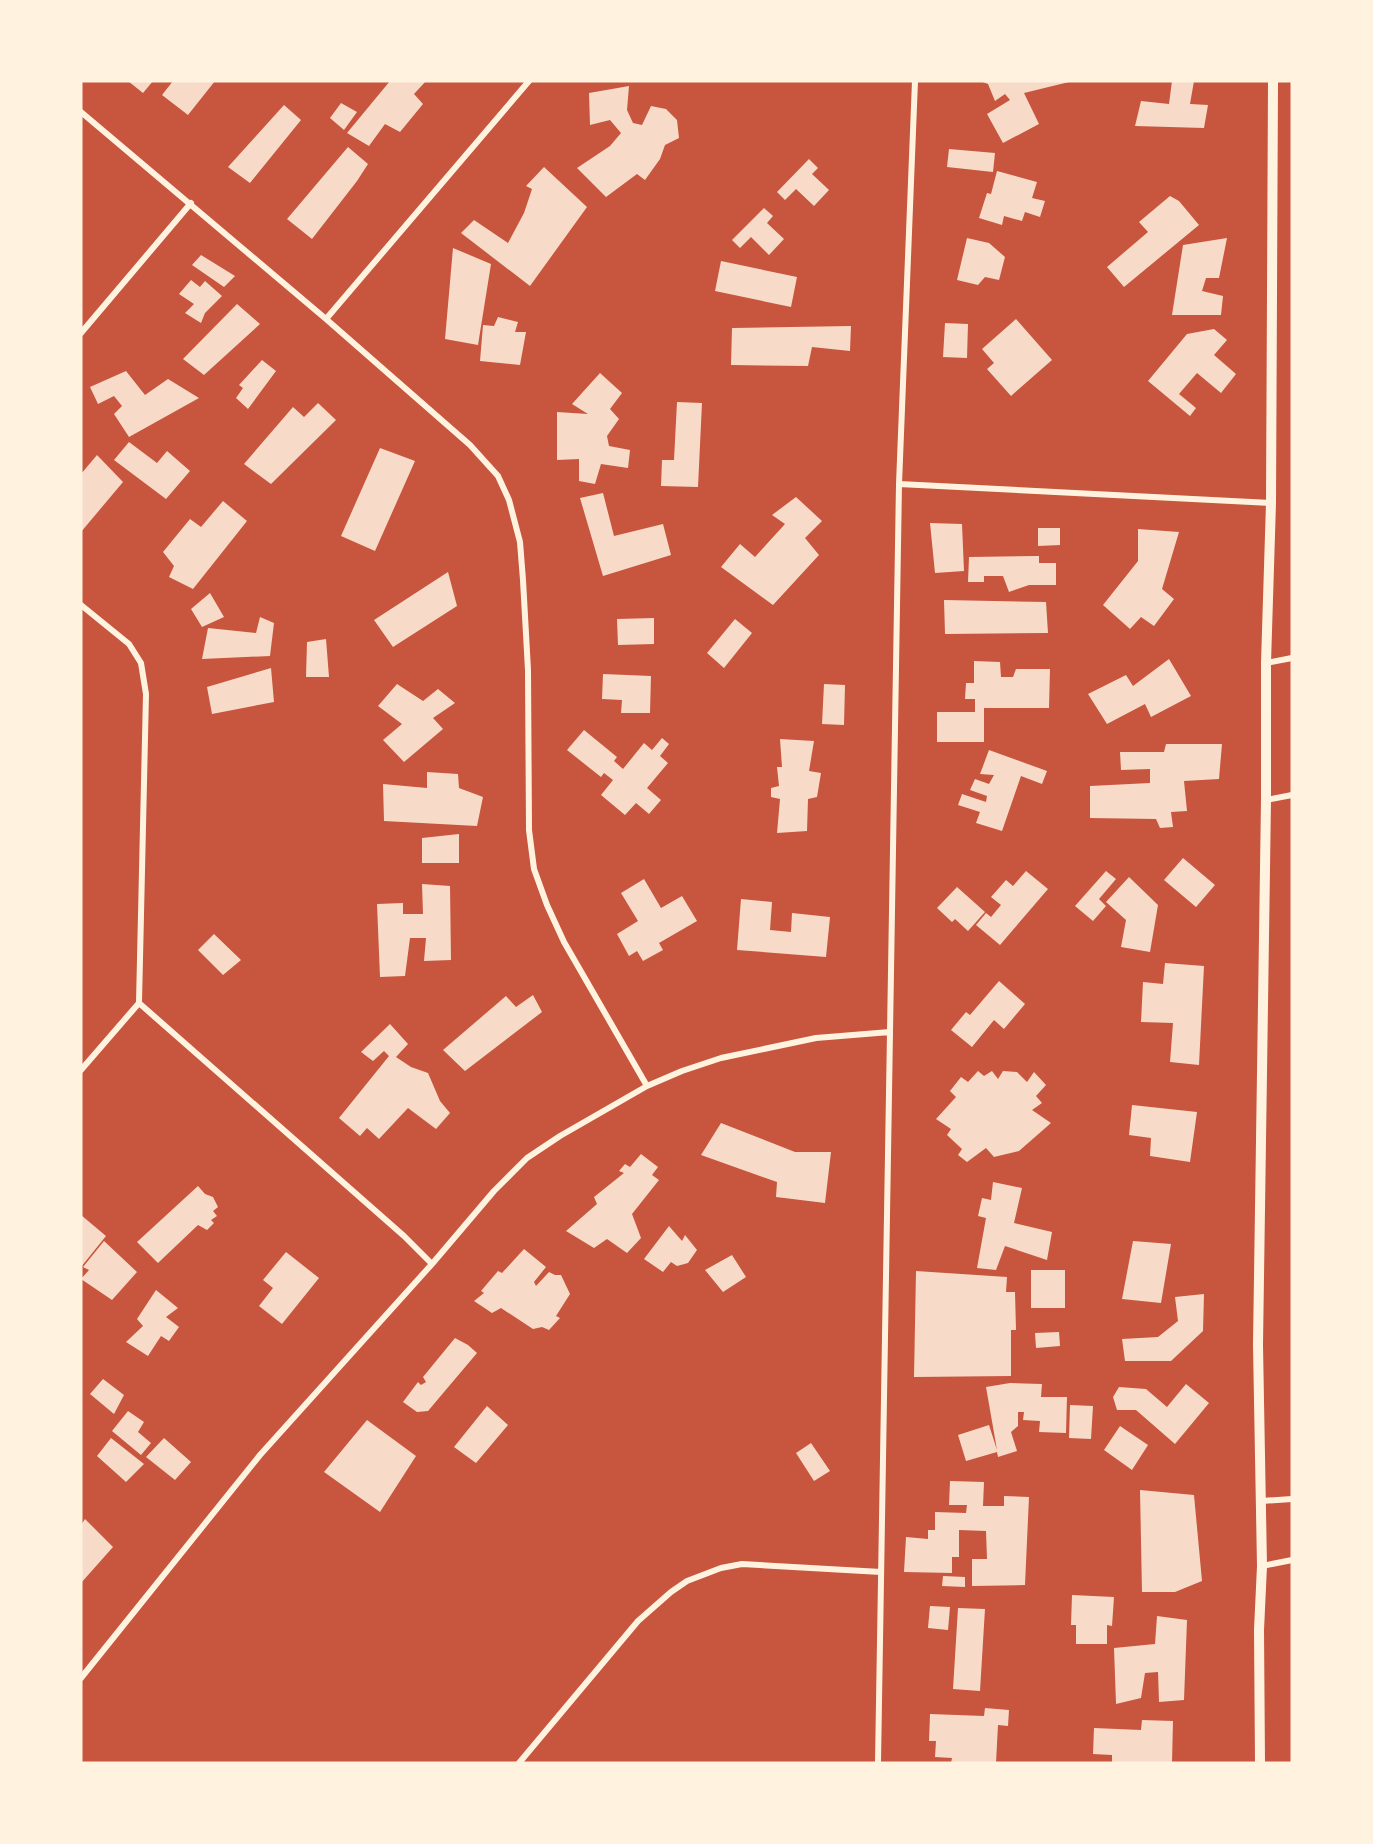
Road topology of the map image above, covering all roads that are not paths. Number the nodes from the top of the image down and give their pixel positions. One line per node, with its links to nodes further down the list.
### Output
1 (529, 81): 6 (street)
2 (915, 81): 8 (street)
3 (1273, 81): 9 (street)
4 (81, 112): 5 (street)
5 (191, 203): 6 (street); 7 (street)
6 (326, 319): 18 (street)
7 (81, 333)
8 (899, 484): 9 (street); 16 (street)
9 (1272, 503): 12 (street)
10 (81, 604): 15 (street)
11 (1292, 658): 12 (street)
12 (1266, 663): 14 (street)
13 (1292, 795): 14 (street)
14 (1266, 800): 21 (street)
15 (139, 1003): 17 (street); 19 (street)
16 (890, 1032): 18 (street); 24 (street)
17 (81, 1070)
18 (647, 1086): 19 (street)
19 (432, 1264): 25 (street)
20 (1292, 1498): 21 (street)
21 (1261, 1501): 23 (street)
22 (1292, 1560): 23 (street)
23 (1262, 1566): 28 (street)
24 (881, 1572): 26 (street); 27 (street)
25 (81, 1678)
26 (519, 1763)
27 (878, 1763)
28 (1260, 1763)

